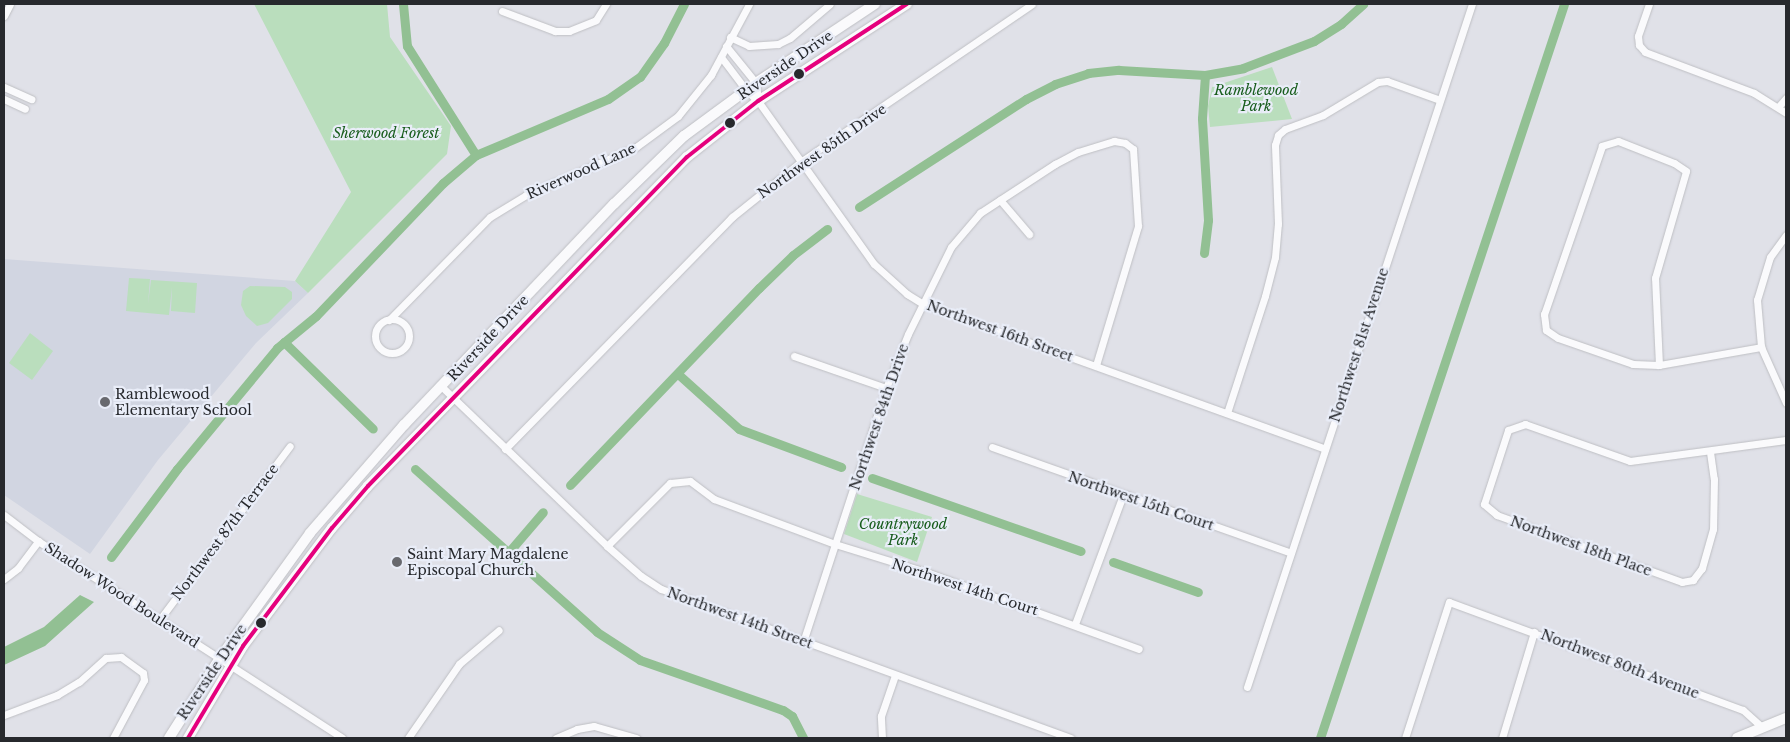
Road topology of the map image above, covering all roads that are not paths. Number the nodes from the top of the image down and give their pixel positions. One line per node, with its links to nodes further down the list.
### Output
1 (10, 4): 11 (street)
2 (606, 4): 10 (street)
3 (749, 4): 12 (street, Riverwood Lane)
4 (830, 4): 12 (street)
5 (875, 4): 15 (street, Riverside Drive)
6 (907, 4): 22 (street, Riverside Drive)
7 (1032, 4): 26 (street, Northwest 85th Drive)
8 (1472, 4): 21 (street, Northwest 81st Avenue)
9 (1649, 4): 23 (street)
10 (502, 11)
11 (4, 16)
12 (730, 37): 13 (street, Riverwood Lane)
13 (726, 46): 14 (street, Riverwood Lane); 15 (street)
14 (721, 57): 17 (street, Northwest 16th Street); 31 (street, Riverwood Lane)
15 (756, 83): 17 (street, Riverside Drive); 22 (street, Northwest 16th Street)
16 (4, 87): 20 (street)
17 (746, 90): 22 (street, Northwest 16th Street); 36 (street, Riverside Drive)
18 (1786, 98): 23 (street)
19 (4, 99): 24 (street)
20 (31, 99)
21 (1440, 100): 40 (street); 44 (street, Northwest 81st Avenue)
22 (758, 101): 26 (street, Northwest 16th Street); 38 (street, Riverside Drive)
23 (1779, 106): 25 (street)
24 (25, 109)
25 (1786, 114)
26 (802, 161): 30 (street, Northwest 16th Street); 45 (street, Northwest 85th Drive)
27 (1000, 200): 28 (street); 30 (street, Northwest 84th Drive); 34 (street, Northwest 84th Drive)
28 (1029, 234)
29 (1786, 235): 32 (street)
30 (923, 304): 34 (street, Northwest 16th Street); 37 (street, Northwest 84th Drive)
31 (389, 320): 31 (street, Riverwood Lane)
32 (1761, 346): 35 (street); 39 (street)
33 (794, 356): 37 (street)
34 (1096, 365): 40 (street, Northwest 16th Street)
35 (1659, 365): 35 (street)
36 (442, 386): 38 (street, Northwest 14th Street); 60 (street, Riverside Drive)
37 (886, 388): 50 (street, Northwest 84th Drive)
38 (454, 399): 45 (street, Northwest 14th Street); 61 (street, Riverside Drive)
39 (1786, 403)
40 (1227, 413): 44 (street, Northwest 16th Street)
41 (1786, 440): 46 (street)
42 (290, 446): 54 (street, Northwest 87th Terrace)
43 (992, 447): 47 (street, Northwest 15th Court)
44 (1324, 448): 52 (street, Northwest 81st Avenue)
45 (505, 449): 51 (street, Northwest 14th Street)
46 (1710, 452): 46 (street, Northwest 18th Place)
47 (1123, 495): 52 (street, Northwest 15th Court); 55 (street)
48 (4, 514): 49 (street, Shadow Wood Boulevard)
49 (38, 541): 53 (street); 54 (street, Shadow Wood Boulevard)
50 (836, 544): 51 (street, Northwest 14th Court); 55 (street, Northwest 14th Court); 58 (street, Northwest 84th Drive)
51 (607, 546): 58 (street, Northwest 14th Street)
52 (1291, 553): 63 (street, Northwest 81st Avenue)
53 (4, 579)
54 (160, 619): 60 (street, Shadow Wood Boulevard)
55 (1075, 624): 59 (street, Northwest 14th Court)
56 (499, 630): 72 (street)
57 (1534, 632): 66 (street, Northwest 80th Avenue); 76 (street, Northwest 80th Avenue); 77 (street)
58 (803, 642): 62 (street, Northwest 14th Street)
59 (1139, 649)
60 (220, 658): 61 (street, Shadow Wood Boulevard); 69 (street, Riverside Drive)
61 (231, 665): 70 (street, Riverside Drive); 71 (street, Shadow Wood Boulevard)
62 (895, 675): 67 (street, Northwest 14th Street); 75 (street)
63 (1247, 687)
64 (4, 715): 68 (street)
65 (1786, 718): 66 (street)
66 (1761, 726): 78 (street)
67 (1066, 737)
68 (113, 738)
69 (169, 738)
70 (188, 738)
71 (342, 738)
72 (408, 738)
73 (556, 738): 74 (street)
74 (636, 738)
75 (882, 738)
76 (1405, 738)
77 (1502, 738)
78 (1737, 738)

